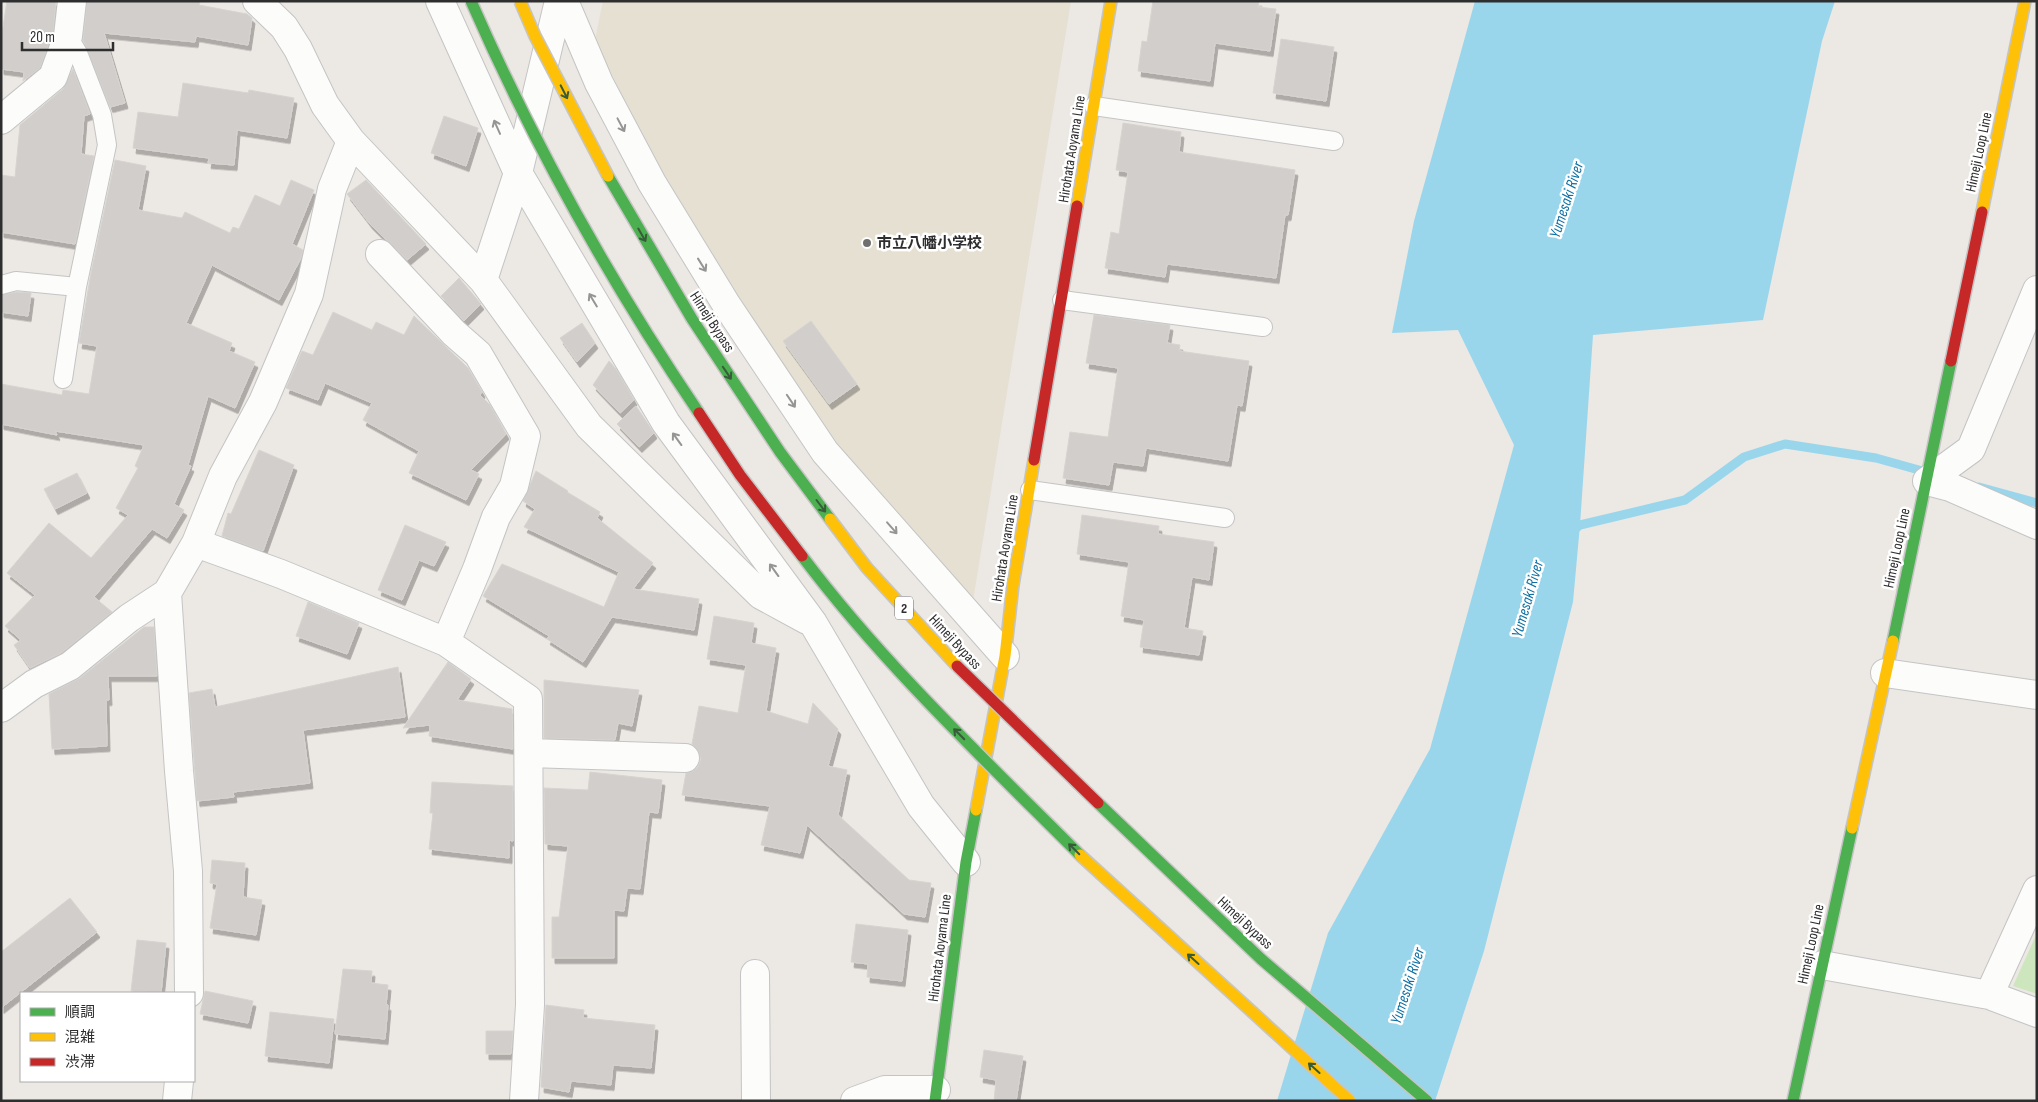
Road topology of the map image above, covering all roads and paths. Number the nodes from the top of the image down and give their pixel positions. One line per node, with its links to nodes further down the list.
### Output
1 (72, 1): 10 (street)
2 (257, 1): 13 (street)
3 (440, 1): 15 (street, one-way to 3)
4 (471, 1): 51 (main road, one-way to 4, bridge)
5 (520, 1): 52 (main road, Himeji Bypass / 2, one-way to 52, bridge)
6 (559, 1): 15 (street)
7 (564, 1): 32 (street, one-way to 32)
8 (1111, 1): 11 (main road, Hirohata Aoyama Line)
9 (2026, 1): 24 (main road, Himeji Loop Line)
10 (68, 36): 12 (street); 19 (lane)
11 (1094, 106): 14 (lane); 21 (main road, Hirohata Aoyama Line)
12 (1, 120)
13 (351, 141): 17 (street); 28 (street)
14 (1334, 142)
15 (518, 173): 17 (street); 30 (street, one-way to 15)
16 (380, 254): 31 (street)
17 (483, 280): 30 (street)
18 (1, 285): 19 (lane)
19 (78, 287): 23 (lane)
20 (2037, 290): 24 (street)
21 (1062, 300): 22 (lane); 25 (main road, Hirohata Aoyama Line)
22 (1263, 327)
23 (63, 379)
24 (1927, 481): 27 (street); 33 (main road, Himeji Loop Line)
25 (1030, 490): 26 (lane); 32 (main road, Hirohata Aoyama Line)
26 (1226, 518)
27 (2037, 526)
28 (196, 543): 29 (street); 31 (street)
29 (167, 594): 35 (street); 42 (street)
30 (813, 623): 38 (street)
31 (446, 642): 36 (street)
32 (1004, 656): 38 (main road, Hirohata Aoyama Line)
33 (1886, 672): 34 (street); 40 (main road, Himeji Loop Line)
34 (2037, 695)
35 (1, 708)
36 (529, 753): 37 (street); 48 (street)
37 (685, 758)
38 (966, 862): 46 (main road, Hirohata Aoyama Line)
39 (2037, 890): 43 (street)
40 (1822, 965): 43 (street); 53 (main road, Himeji Loop Line)
41 (755, 974): 49 (street)
42 (189, 992)
43 (1989, 994): 44 (street)
44 (2037, 1013)
45 (179, 1082): 47 (street)
46 (936, 1096): 50 (street)
47 (177, 1101)
48 (524, 1101)
49 (756, 1101)
50 (855, 1101)
51 (1350, 1101)
52 (1427, 1101)
53 (1793, 1101)

